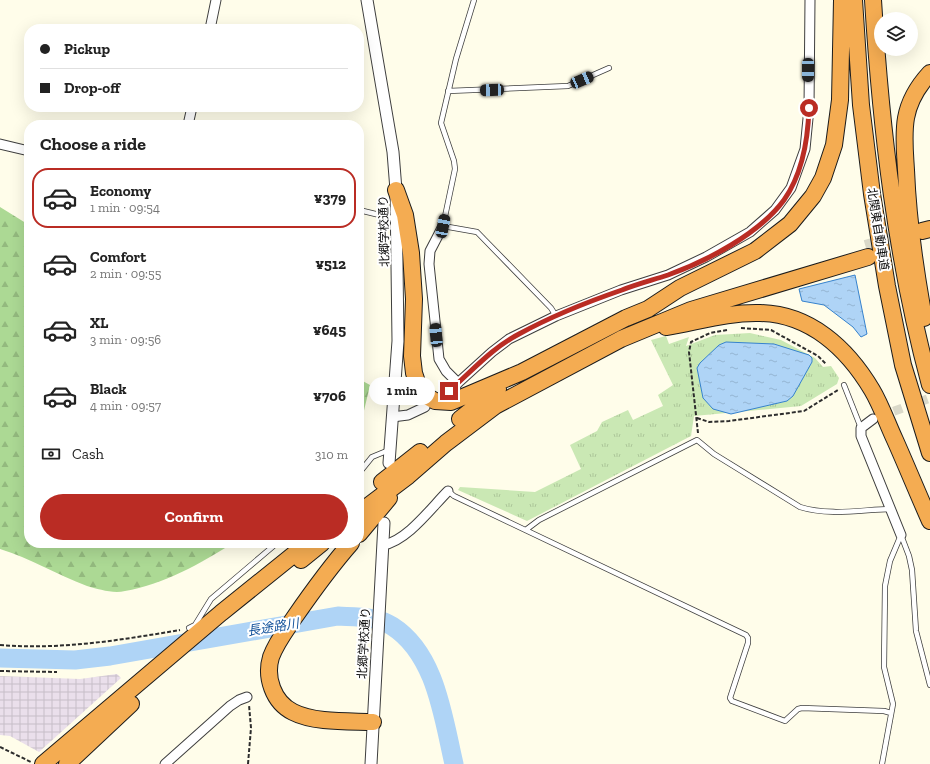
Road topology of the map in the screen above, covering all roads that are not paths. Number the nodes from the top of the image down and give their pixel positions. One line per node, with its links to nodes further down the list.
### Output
1 (216, 0): 8 (street)
2 (367, 0): 14 (street, 北郷学校通り)
3 (474, 0): 11 (lane)
4 (810, 0): 19 (street)
5 (842, 0): 18 (highway)
6 (854, 0): 32 (highway, 北関東自動車道)
7 (873, 0): 24 (highway, 北関東自動車道)
8 (211, 24)
9 (609, 68): 11 (lane)
10 (930, 73): 21 (highway)
11 (448, 91): 17 (lane)
12 (0, 144): 13 (street)
13 (24, 151)
14 (396, 190): 16 (street, 北郷学校通り); 22 (highway)
15 (364, 211): 16 (lane)
16 (398, 219): 28 (street, 北郷学校通り)
17 (443, 226): 19 (lane); 23 (street)
18 (648, 309): 20 (highway); 22 (highway)
19 (556, 316): 23 (street)
20 (641, 331): 35 (highway); 40 (highway)
21 (930, 346)
22 (522, 372): 37 (highway)
23 (458, 383): 26 (street)
24 (930, 384)
25 (844, 385): 30 (lane)
26 (449, 391)
27 (425, 407): 28 (street)
28 (392, 417): 31 (street, 北郷学校通り)
29 (873, 419): 30 (street)
30 (861, 428): 39 (street)
31 (389, 450): 33 (street, 北郷学校通り); 34 (lane)
32 (930, 453)
33 (389, 462)
34 (364, 467)
35 (408, 476): 38 (highway); 42 (highway)
36 (448, 491): 43 (lane); 45 (street)
37 (364, 497)
38 (364, 509)
39 (890, 509): 43 (lane); 44 (street)
40 (930, 520)
41 (384, 523): 45 (street, 北郷学校通り)
42 (364, 528)
43 (527, 529): 55 (lane)
44 (901, 535): 53 (lane); 55 (lane)
45 (383, 546): 56 (street, 北郷学校通り)
46 (271, 548): 51 (lane)
47 (302, 548): 50 (highway)
48 (315, 548): 50 (highway)
49 (346, 548): 56 (highway)
50 (226, 615): 52 (highway)
51 (189, 628)
52 (169, 663): 57 (highway); 58 (highway)
53 (930, 685)
54 (247, 697): 59 (street)
55 (891, 713): 61 (lane)
56 (373, 722): 60 (street, 北郷学校通り)
57 (38, 763)
58 (67, 764)
59 (165, 764)
60 (371, 764)
61 (882, 764)

